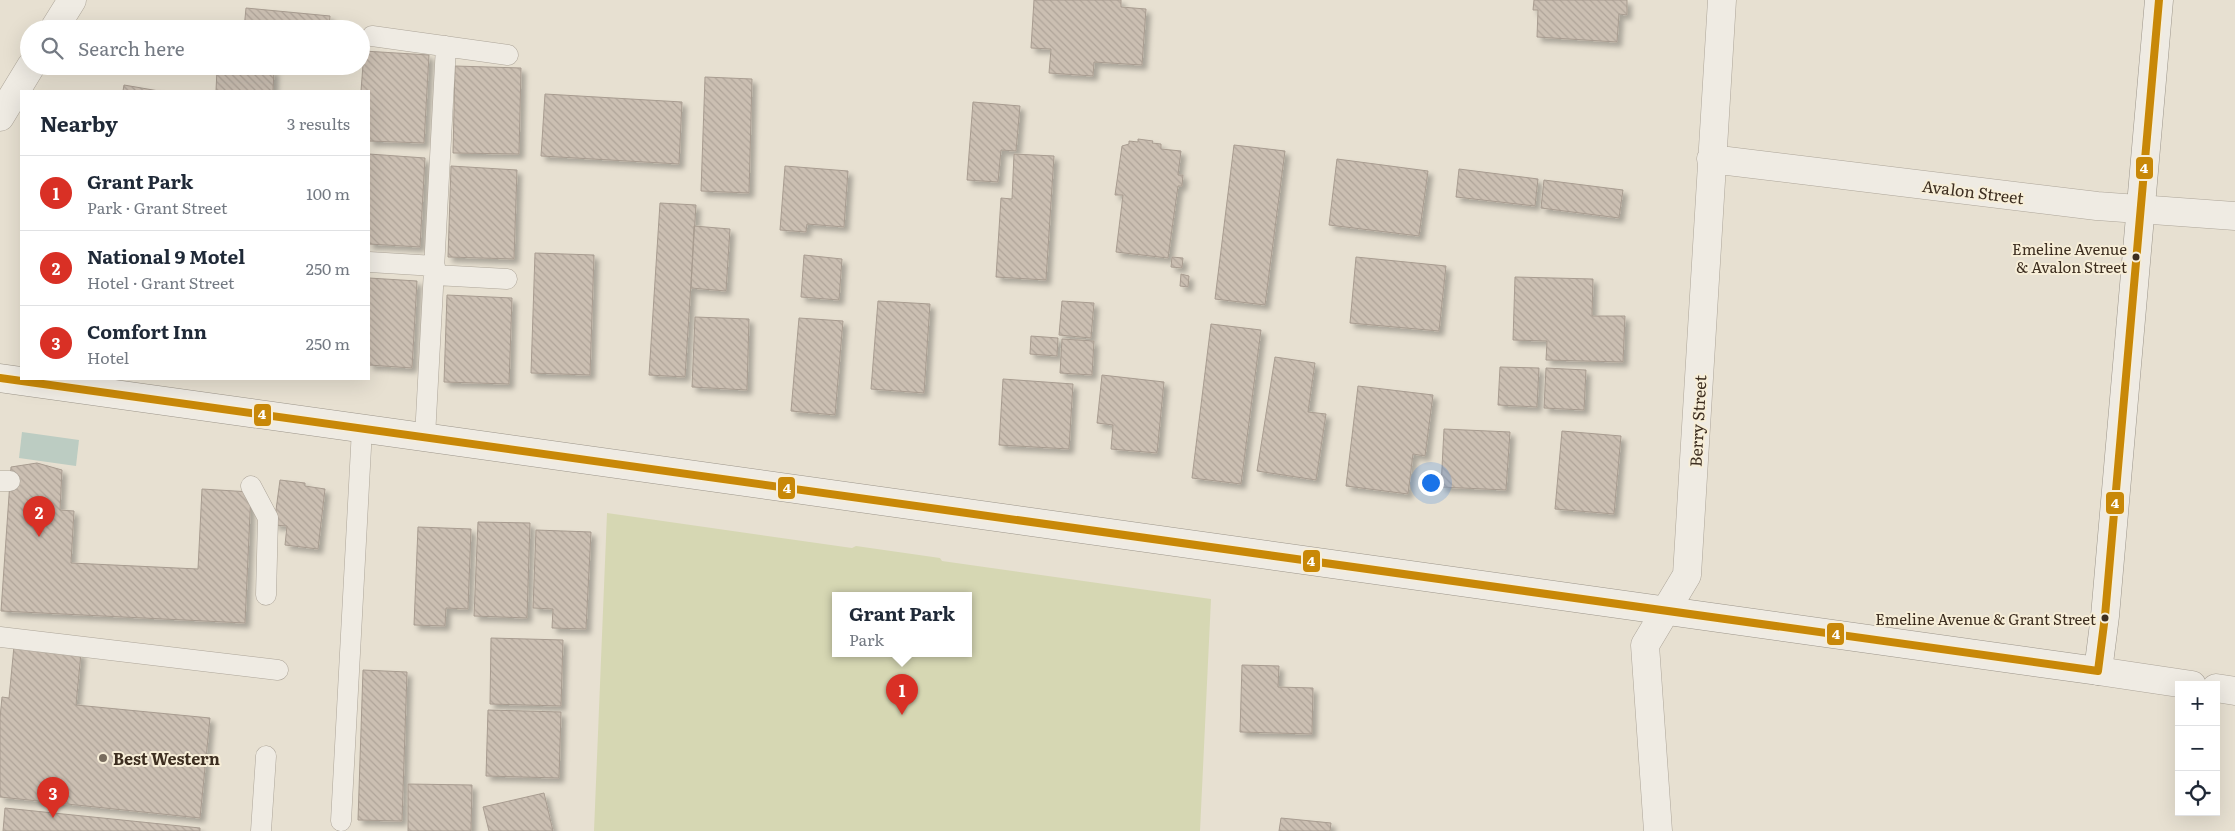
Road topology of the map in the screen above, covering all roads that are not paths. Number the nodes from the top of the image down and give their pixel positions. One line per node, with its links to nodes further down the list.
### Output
1 (72, 0): 4 (street)
2 (1722, 0): 10 (street, Berry Street)
3 (2158, 0): 11 (street)
4 (60, 20)
5 (372, 36): 6 (lane)
6 (446, 46): 7 (lane); 14 (lane)
7 (508, 55)
8 (25, 75): 9 (street)
9 (0, 116)
10 (1711, 160): 11 (street, Avalon Street); 21 (street, Berry Street)
11 (2139, 210): 12 (street, Avalon Street); 24 (street)
12 (2235, 216)
13 (370, 262): 14 (lane)
14 (434, 271): 15 (lane); 18 (lane)
15 (507, 279)
16 (0, 378): 17 (street)
17 (362, 429): 18 (street); 29 (lane)
18 (426, 438): 21 (street)
19 (251, 486): 20 (lane)
20 (266, 595)
21 (1666, 611): 24 (street); 31 (street, Berry Street)
22 (0, 637): 23 (lane)
23 (278, 670)
24 (2098, 671): 25 (street)
25 (2175, 682)
26 (2220, 689): 27 (street)
27 (2235, 691)
28 (266, 756): 30 (lane)
29 (341, 822)
30 (261, 831)
31 (1658, 831)

